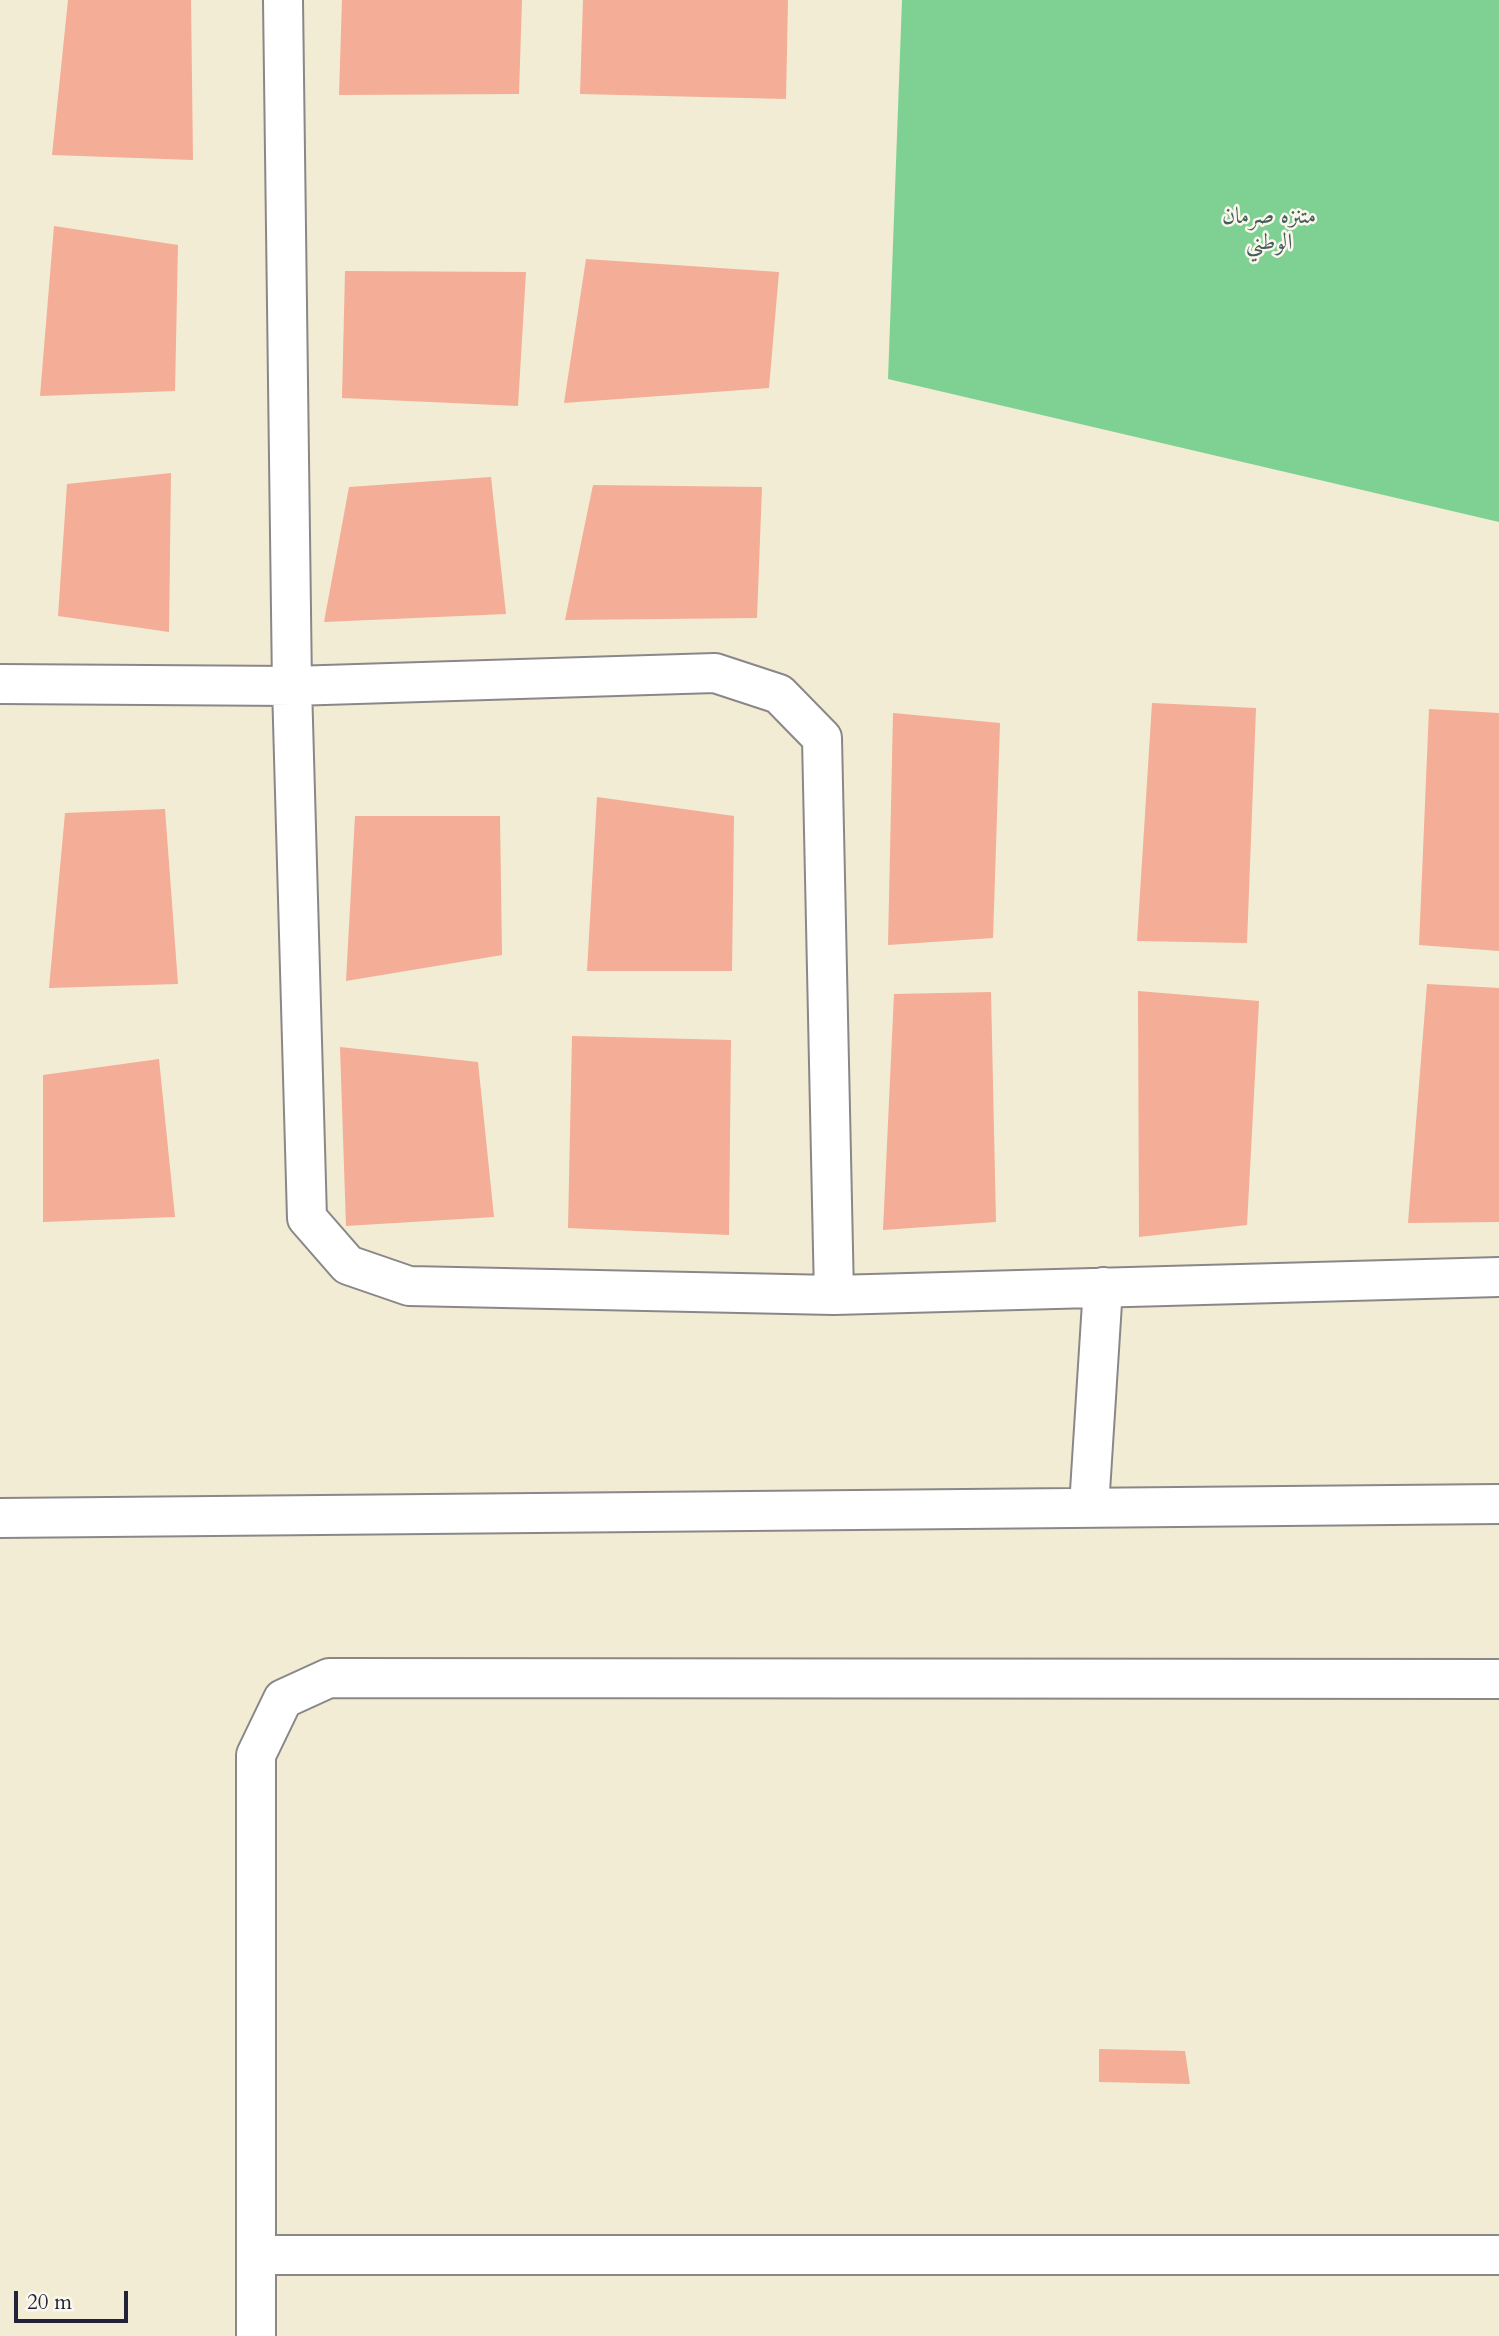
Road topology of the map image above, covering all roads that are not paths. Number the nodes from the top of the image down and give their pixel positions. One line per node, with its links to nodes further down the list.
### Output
1 (283, 0): 3 (street)
2 (0, 684): 3 (street)
3 (292, 686): 6 (street); 6 (street)
4 (1499, 1277): 5 (street)
5 (1103, 1287): 6 (street); 8 (street)
6 (834, 1295)
7 (1499, 1504): 8 (street)
8 (1089, 1507): 9 (street)
9 (0, 1518)
10 (1499, 1679): 11 (street)
11 (256, 2255): 12 (street); 13 (street)
12 (1499, 2255)
13 (256, 2336)

